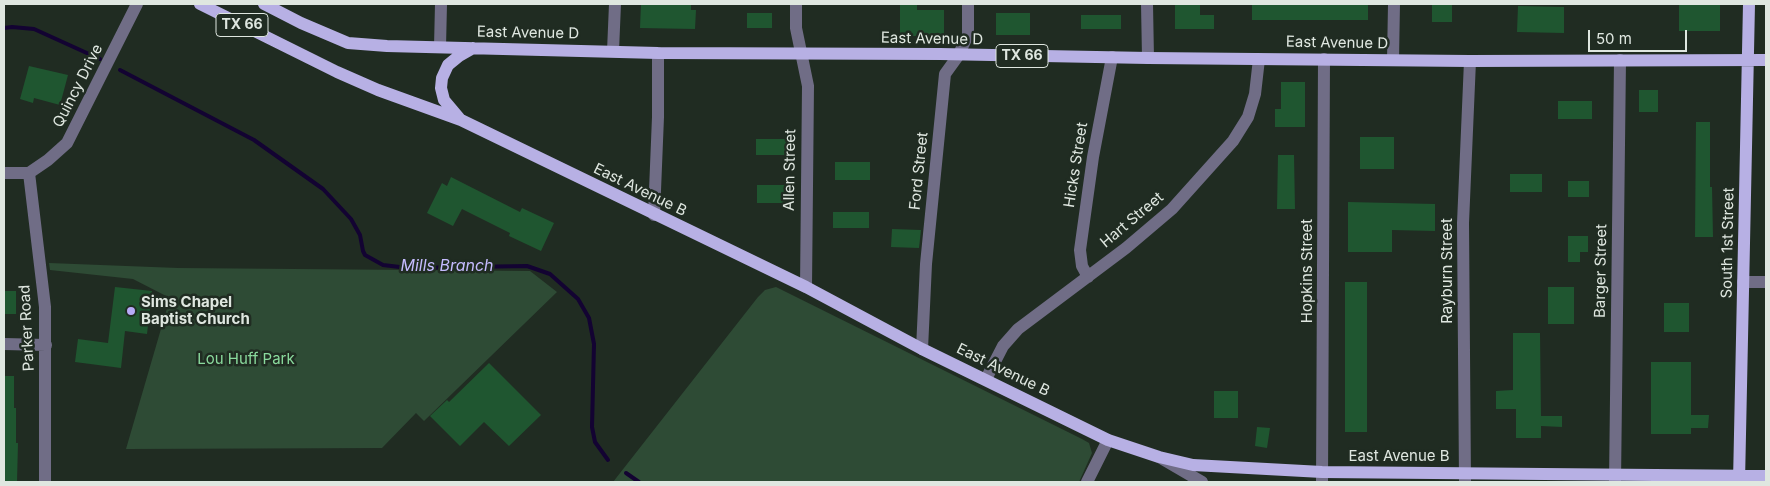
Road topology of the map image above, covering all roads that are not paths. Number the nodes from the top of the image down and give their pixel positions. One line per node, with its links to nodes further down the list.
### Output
1 (137, 4): 28 (street, Quincy Drive)
2 (200, 4): 26 (main road, East Avenue B / TX 66)
3 (264, 4): 11 (main road, East Avenue D / TX 66)
4 (441, 4): 11 (street)
5 (614, 4): 13 (street)
6 (796, 4): 15 (street, Allen Street)
7 (968, 4): 16 (street, Ford Street)
8 (1147, 4): 18 (street)
9 (1394, 4): 21 (street)
10 (1748, 4): 23 (main road, South 1st Street)
11 (440, 47): 12 (main road, East Avenue D / TX 66)
12 (473, 48): 13 (main road, East Avenue D / TX 66); 26 (main road)
13 (613, 51): 14 (main road, East Avenue D / TX 66)
14 (658, 52): 15 (main road, East Avenue D / TX 66); 29 (street)
15 (800, 54): 16 (main road, East Avenue D / TX 66); 33 (street, Allen Street)
16 (958, 56): 17 (main road, East Avenue D / TX 66); 36 (street, Ford Street)
17 (1112, 57): 18 (main road, East Avenue D / TX 66); 30 (street, Hicks Street)
18 (1148, 58): 19 (main road, East Avenue D / TX 66)
19 (1259, 59): 20 (main road, East Avenue D / TX 66); 30 (street, Hart Street)
20 (1324, 59): 21 (main road, East Avenue D / TX 66); 41 (street, Hopkins Street)
21 (1393, 60): 25 (main road, East Avenue D / TX 66)
22 (1620, 60): 23 (main road, East Avenue D / TX 66); 25 (main road, East Avenue D / TX 66); 43 (street, Barger Street)
23 (1748, 60): 24 (main road, East Avenue D); 31 (main road, South 1st Street)
24 (1766, 60)
25 (1470, 61): 42 (street, Rayburn Street)
26 (461, 120): 29 (main road, East Avenue B / TX 66)
27 (4, 173): 28 (street)
28 (29, 173): 35 (street, Parker Road)
29 (654, 215): 33 (main road, East Avenue B / TX 66)
30 (1088, 277): 37 (street, Hart Street)
31 (1743, 282): 32 (street); 44 (main road, South 1st Street)
32 (1766, 282)
33 (806, 287): 36 (main road, East Avenue B / TX 66)
34 (4, 344): 35 (street)
35 (46, 345): 45 (street, Parker Road)
36 (922, 349): 37 (main road, East Avenue B / TX 66)
37 (986, 379): 38 (main road, East Avenue B / TX 66)
38 (1108, 440): 39 (main road, East Avenue B / TX 66); 46 (street)
39 (1159, 457): 41 (main road, East Avenue B / TX 66); 47 (street)
40 (1766, 476): 44 (main road, East Avenue B / TX 66)
41 (1322, 477): 42 (main road, East Avenue B / TX 66)
42 (1466, 477): 43 (main road, East Avenue B / TX 66)
43 (1615, 478): 44 (main road, East Avenue B / TX 66)
44 (1740, 479)
45 (46, 482)
46 (1087, 482)
47 (1202, 482)

